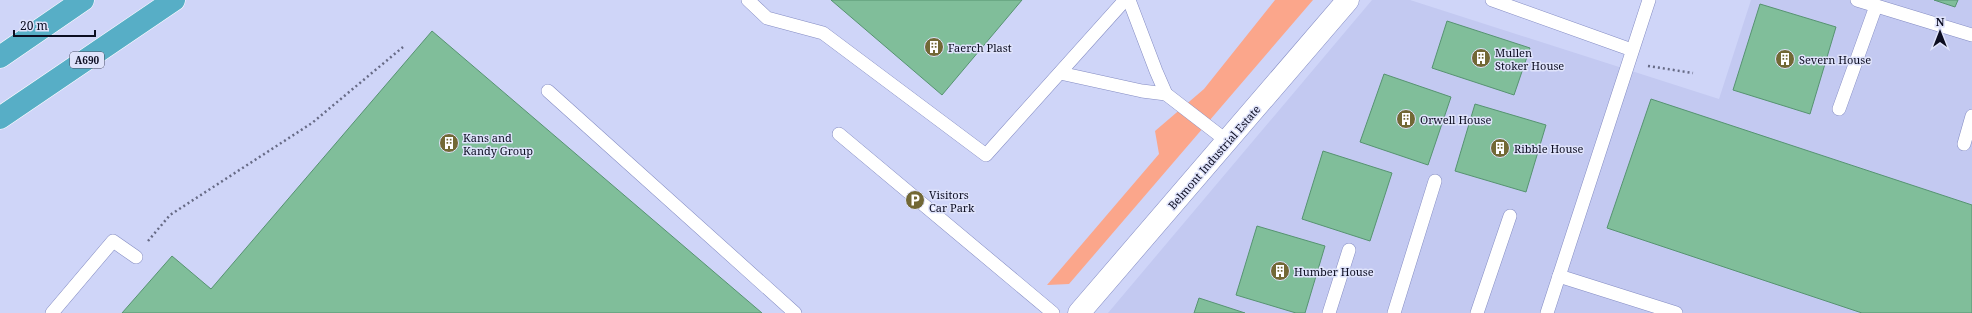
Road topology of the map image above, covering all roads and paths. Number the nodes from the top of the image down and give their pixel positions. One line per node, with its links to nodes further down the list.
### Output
1 (83, 0): 14 (highway)
2 (174, 0): 22 (highway, A690)
3 (748, 0): 16 (lane)
4 (1125, 0): 16 (lane)
5 (1129, 0): 19 (lane)
6 (1348, 0): 24 (street, Belmont Industrial Estate)
7 (1492, 0): 13 (lane)
8 (1648, 0): 13 (lane)
9 (1857, 0): 10 (lane)
10 (1876, 6): 11 (lane); 20 (lane)
11 (1972, 35)
12 (403, 47): 29 (path)
13 (1632, 50): 15 (lane)
14 (0, 57)
15 (1628, 63): 17 (path); 30 (lane)
16 (1060, 73): 19 (lane)
17 (1693, 73)
18 (548, 91): 33 (lane)
19 (1166, 94): 24 (lane)
20 (1839, 110)
21 (1972, 116): 25 (lane)
22 (0, 118)
23 (838, 134): 34 (lane)
24 (1227, 141): 31 (street, Belmont Industrial Estate)
25 (1964, 144)
26 (1435, 181): 36 (lane)
27 (1510, 216): 37 (lane)
28 (1349, 250): 35 (lane)
29 (136, 257): 32 (lane)
30 (1559, 276): 38 (lane); 39 (lane)
31 (1086, 311)
32 (52, 313)
33 (795, 313)
34 (1053, 313)
35 (1329, 313)
36 (1394, 313)
37 (1477, 313)
38 (1547, 313)
39 (1676, 313)

